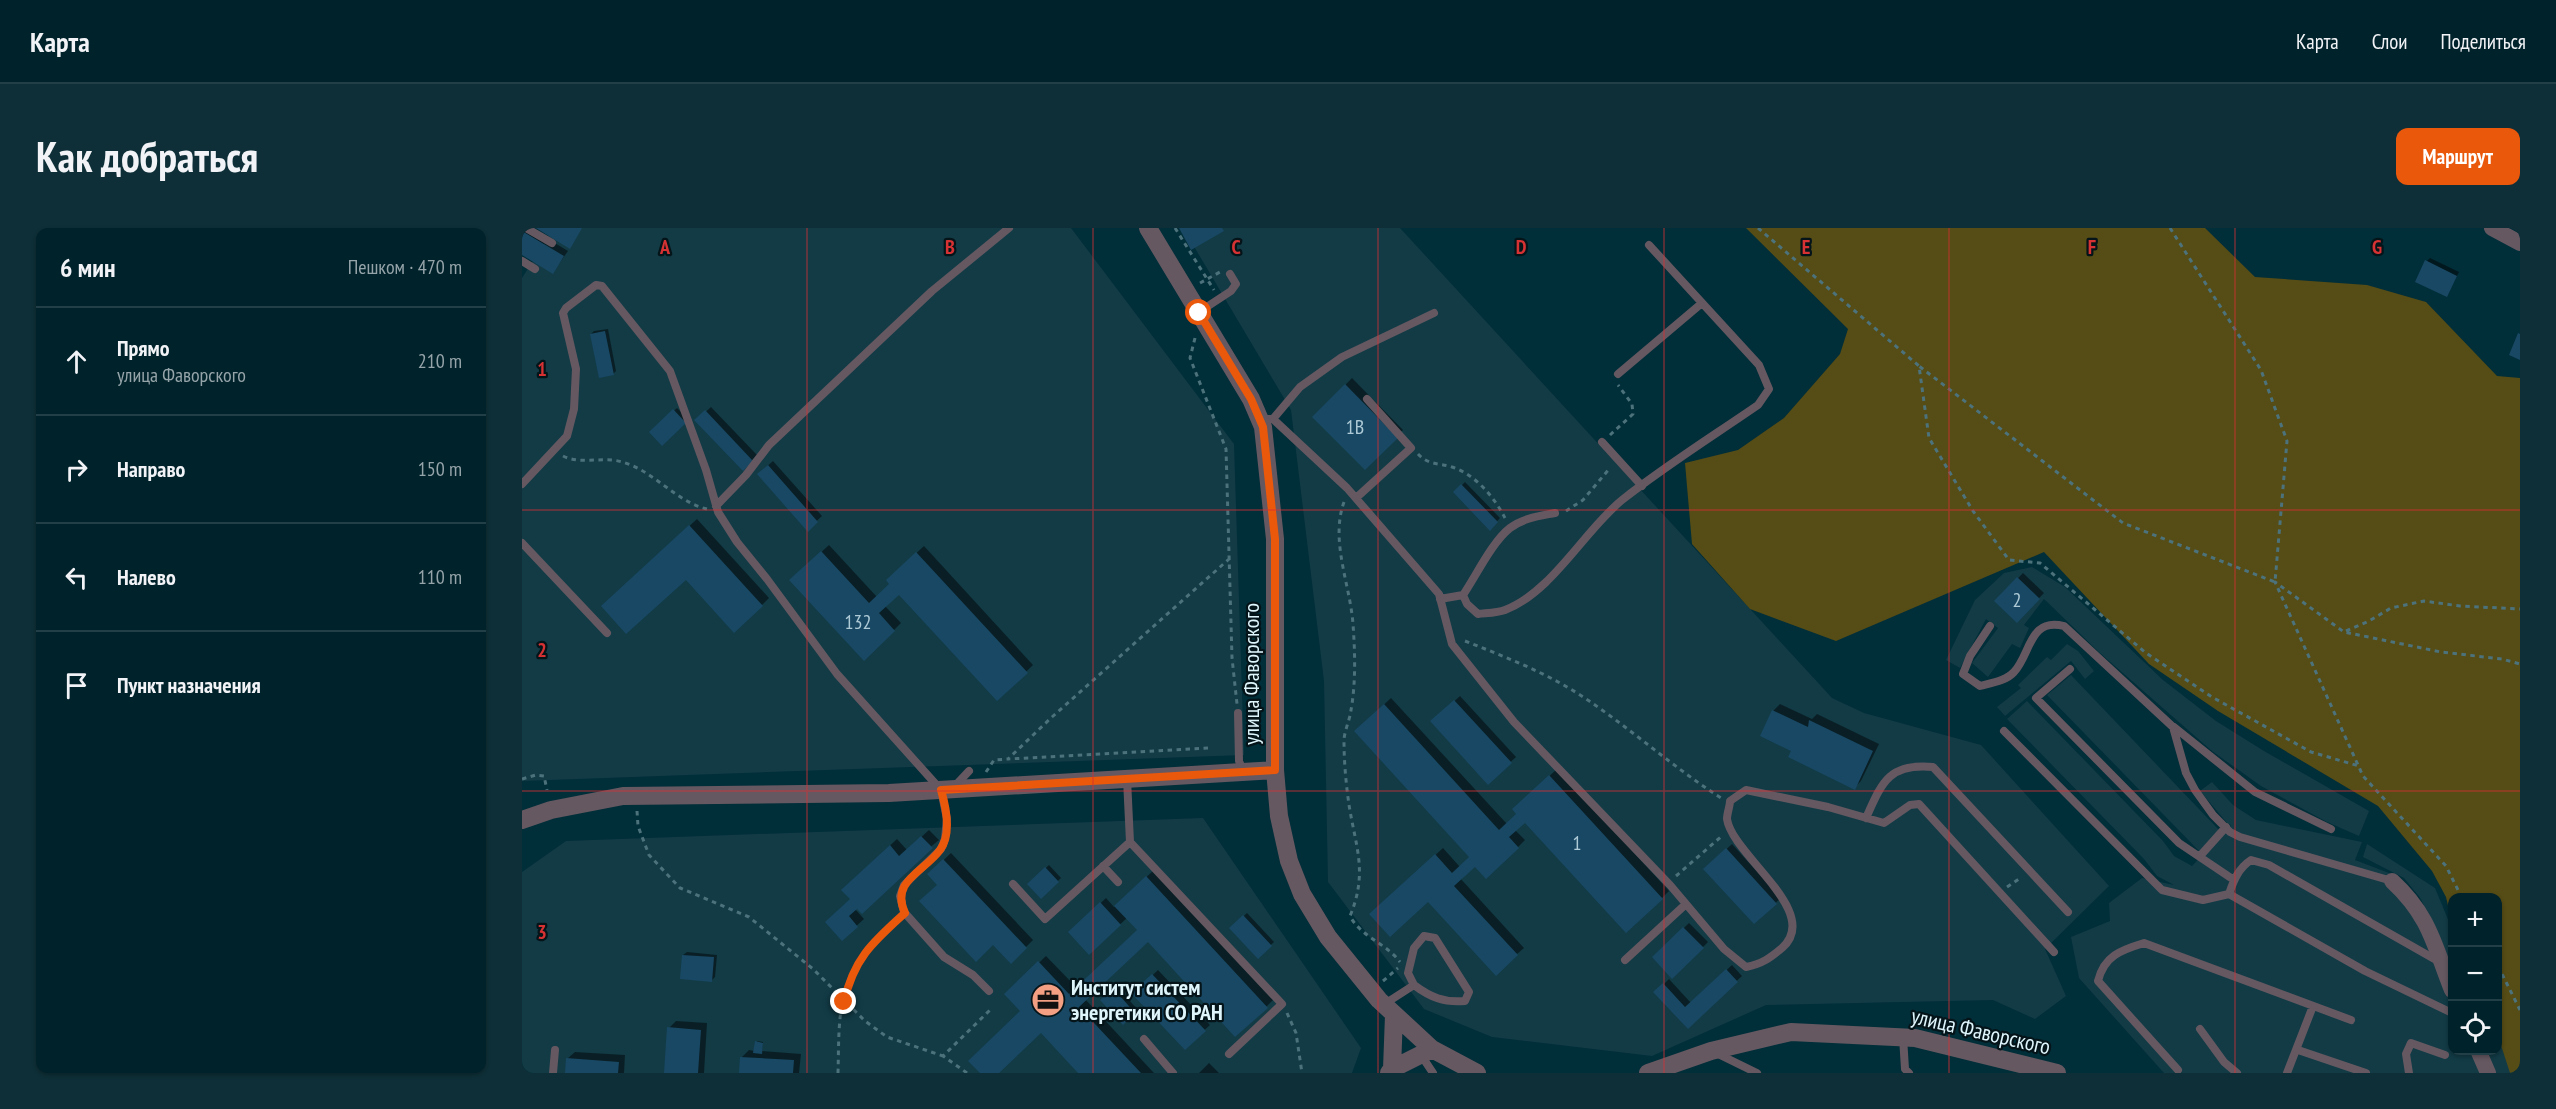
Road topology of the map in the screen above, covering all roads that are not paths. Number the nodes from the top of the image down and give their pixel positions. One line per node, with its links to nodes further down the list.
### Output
1 (526, 228): 5 (lane)
2 (1009, 228): 21 (lane)
3 (1148, 228): 12 (street, улица Фаворского)
4 (2492, 228): 6 (street)
5 (552, 243)
6 (2520, 243)
7 (1650, 245): 11 (lane)
8 (522, 261): 9 (lane)
9 (535, 269)
10 (1230, 274): 12 (lane)
11 (1702, 303): 14 (lane); 19 (lane)
12 (1199, 313): 16 (street, улица Фаворского)
13 (1434, 313): 16 (lane)
14 (1618, 374)
15 (1367, 399): 20 (lane)
16 (1267, 419): 20 (lane); 32 (street, улица Фаворского)
17 (1602, 442): 19 (lane)
18 (522, 484): 21 (lane)
19 (1642, 486): 24 (lane)
20 (1356, 498): 25 (lane)
21 (717, 509): 36 (lane)
22 (1555, 513): 24 (lane)
23 (522, 543): 27 (lane)
24 (1463, 595): 25 (lane)
25 (1440, 598): 49 (lane)
26 (1990, 626): 30 (lane)
27 (607, 633)
28 (2070, 669): 42 (lane)
29 (1238, 713): 34 (lane)
30 (2174, 727): 39 (lane); 40 (lane)
31 (2004, 731): 48 (lane)
32 (1275, 770): 34 (street); 58 (street, улица Фаворского)
33 (969, 771): 36 (lane)
34 (1243, 772): 35 (street)
35 (1127, 778): 36 (street); 41 (lane)
36 (947, 789): 38 (street); 56 (lane)
37 (1866, 818): 49 (lane); 50 (lane); 51 (lane)
38 (522, 820)
39 (2226, 827): 42 (lane); 45 (lane)
40 (2331, 829)
41 (1130, 842): 43 (lane); 68 (lane)
42 (2200, 856): 44 (lane)
43 (1103, 866): 46 (lane); 47 (lane)
44 (2234, 880): 48 (lane); 53 (lane)
45 (2392, 881): 53 (street)
46 (1118, 882)
47 (1013, 884)
48 (2229, 894): 59 (lane)
49 (1686, 904): 52 (lane)
50 (2068, 912)
51 (2054, 952)
52 (1625, 960)
53 (2441, 963): 54 (street)
54 (2448, 980)
55 (1414, 985): 55 (lane); 58 (lane)
56 (989, 991)
57 (2313, 1006): 60 (lane); 65 (lane); 71 (lane)
58 (1388, 1010): 67 (street, улица Фаворского); 72 (street)
59 (2448, 1011)
60 (2351, 1020)
61 (2200, 1029): 81 (lane)
62 (1903, 1037): 66 (street, улица Фаворского); 79 (lane); 80 (street, улица Фаворского)
63 (1144, 1039): 74 (lane)
64 (555, 1050): 73 (lane)
65 (2298, 1050): 82 (lane); 83 (lane)
66 (1711, 1051): 77 (street, улица Фаворского); 78 (lane)
67 (1426, 1052): 72 (street); 75 (lane); 76 (street, улица Фаворского)
68 (1229, 1054)
69 (2445, 1055): 84 (lane)
70 (2480, 1055): 85 (street)
71 (2178, 1070)
72 (1390, 1071)
73 (553, 1073)
74 (1173, 1073)
75 (1433, 1073)
76 (1477, 1073)
77 (1648, 1073)
78 (1756, 1073)
79 (1909, 1073)
80 (2057, 1073)
81 (2237, 1073)
82 (2287, 1073)
83 (2366, 1073)
84 (2409, 1073)
85 (2488, 1073)

